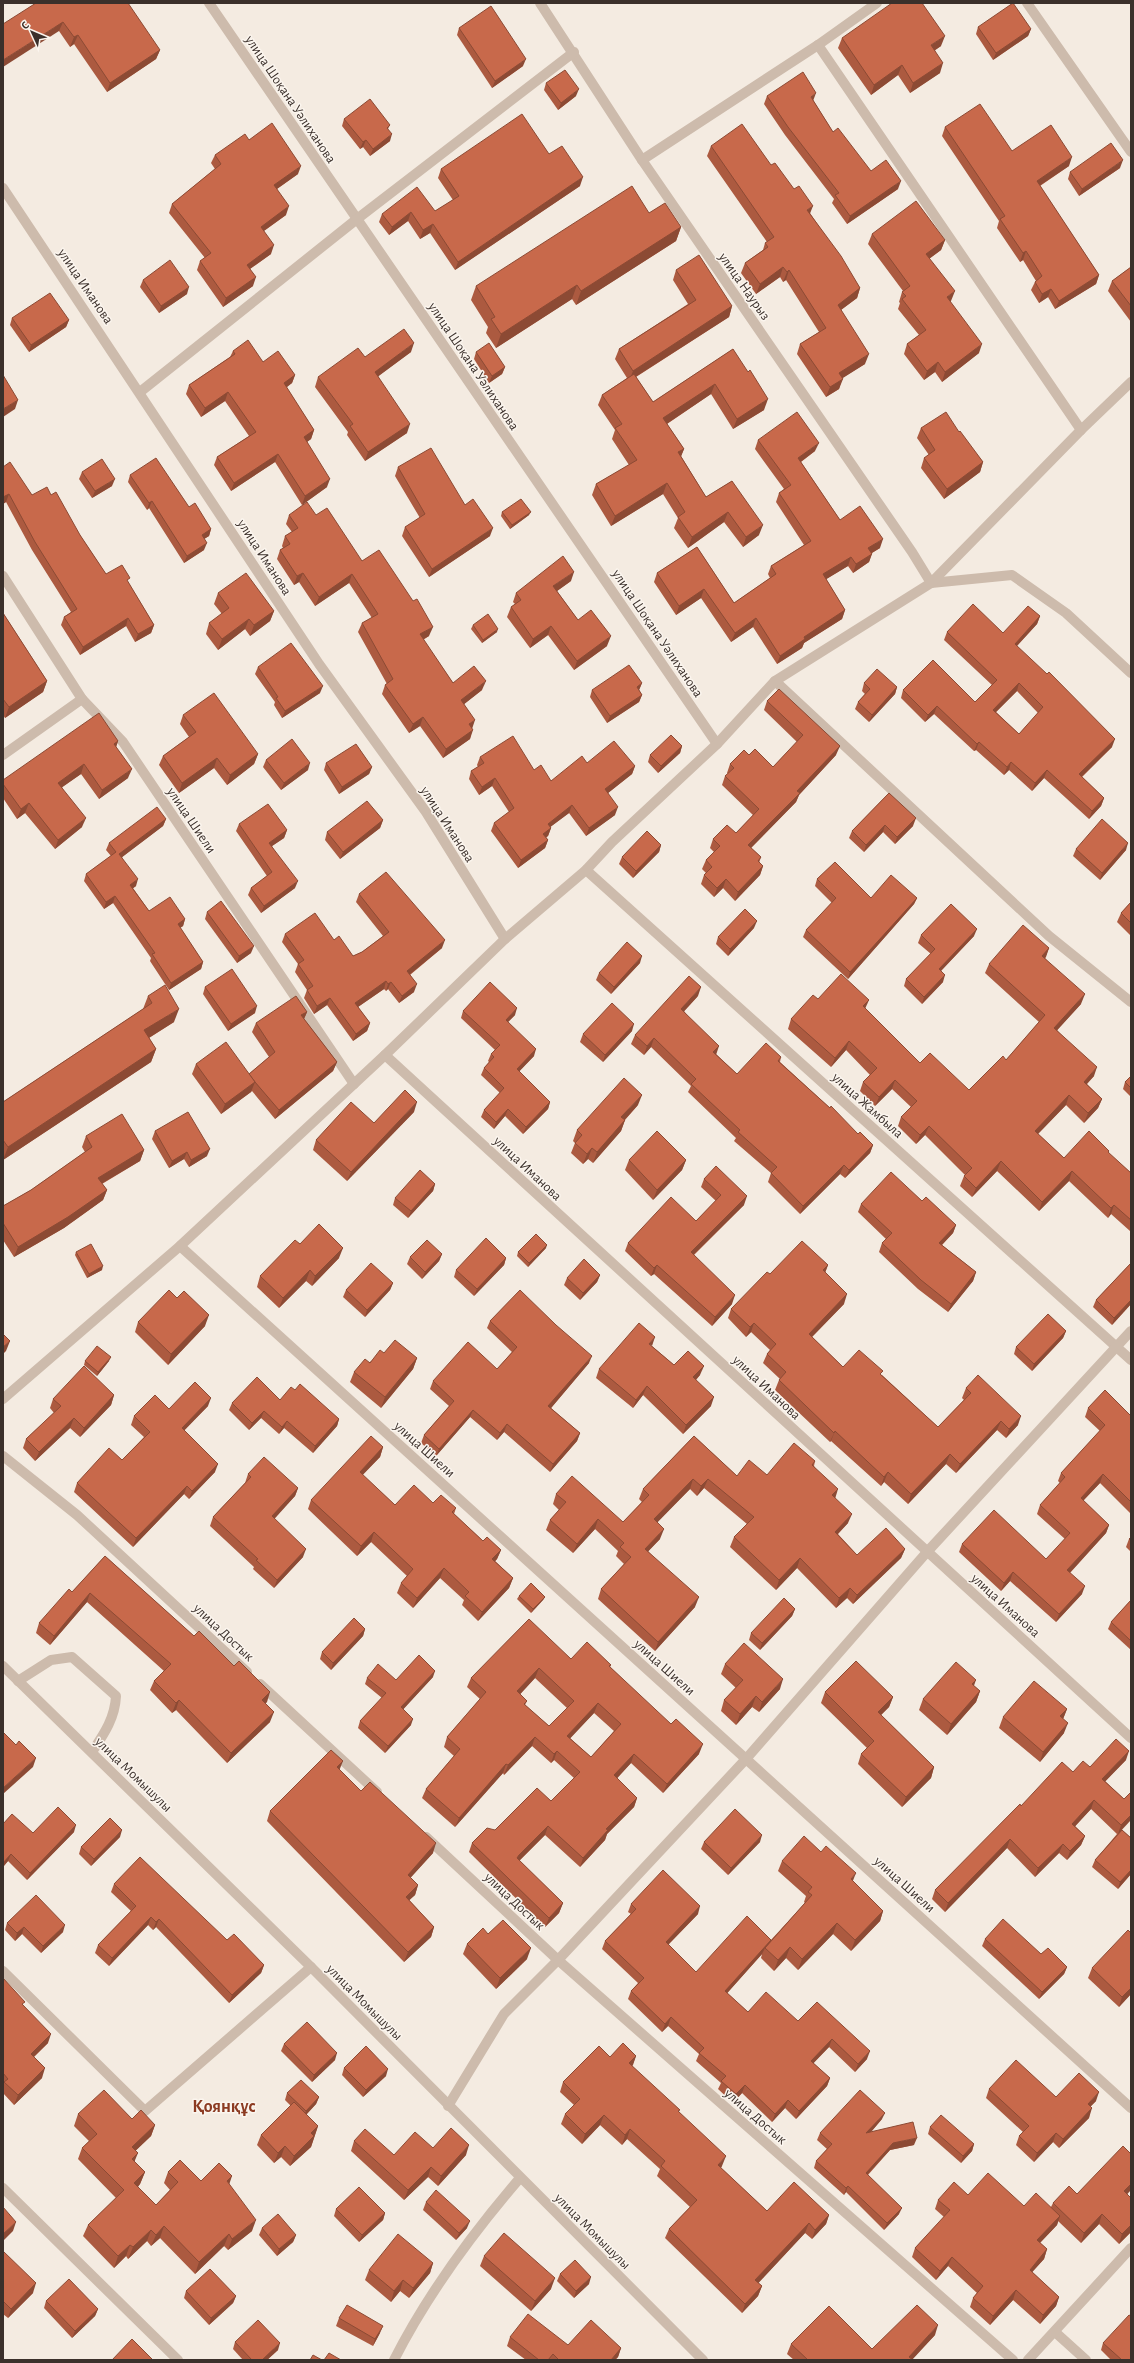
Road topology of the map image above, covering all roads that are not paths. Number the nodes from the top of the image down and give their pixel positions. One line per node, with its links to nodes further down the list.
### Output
1 (209, 3): 10 (street, улица Шоқана Уәлиханова)
2 (540, 3): 6 (street, улица Наурыз)
3 (877, 3): 5 (street)
4 (1027, 3): 7 (street)
5 (818, 45): 8 (street); 13 (street)
6 (574, 52): 8 (street, улица Наурыз); 10 (street)
7 (1131, 152)
8 (642, 160): 15 (street, улица Наурыз)
9 (3, 188): 12 (street, улица Иманова)
10 (356, 219): 12 (street); 19 (street, улица Шоқана Уәлиханова)
11 (1131, 382): 13 (street)
12 (140, 392): 22 (street, улица Иманова)
13 (1081, 430): 15 (street)
14 (3, 576): 18 (street, улица Шиели)
15 (931, 583): 16 (street); 17 (street)
16 (1131, 673)
17 (775, 681): 19 (street); 23 (street)
18 (82, 699): 20 (street); 25 (street, улица Шиели)
19 (717, 744): 21 (street)
20 (3, 755)
21 (586, 870): 22 (street); 28 (street, улица Жамбыла)
22 (505, 940): 24 (street)
23 (1131, 1002)
24 (385, 1055): 25 (street); 32 (street, улица Иманова)
25 (354, 1084): 26 (street)
26 (180, 1246): 30 (street); 37 (street, улица Шиели)
27 (1131, 1331): 28 (street)
28 (1116, 1347): 29 (street, улица Жамбыла); 32 (street)
29 (1131, 1360)
30 (3, 1399)
31 (3, 1456): 38 (street, улица Достык)
32 (927, 1552): 35 (street, улица Иманова); 37 (street)
33 (3, 1666): 34 (street, улица Момышулы)
34 (18, 1681): 36 (street, улица Момышулы); 36 (street)
35 (1131, 1738)
36 (92, 1752): 41 (street, улица Момышулы)
37 (746, 1759): 40 (street); 44 (street, улица Шиели)
38 (385, 1800)
39 (420, 1832): 40 (street, улица Достык)
40 (558, 1960): 43 (street); 52 (street, улица Достык)
41 (311, 1967): 42 (street); 43 (street, улица Момышулы)
42 (3, 1971)
43 (448, 2106): 45 (street, улица Момышулы)
44 (1131, 2108)
45 (520, 2178): 50 (street); 51 (street, улица Момышулы)
46 (3, 2188): 49 (street)
47 (1131, 2248): 48 (street)
48 (1055, 2332): 53 (street); 54 (street)
49 (178, 2360)
50 (394, 2360)
51 (704, 2360)
52 (1013, 2360)
53 (1028, 2360)
54 (1086, 2360)

